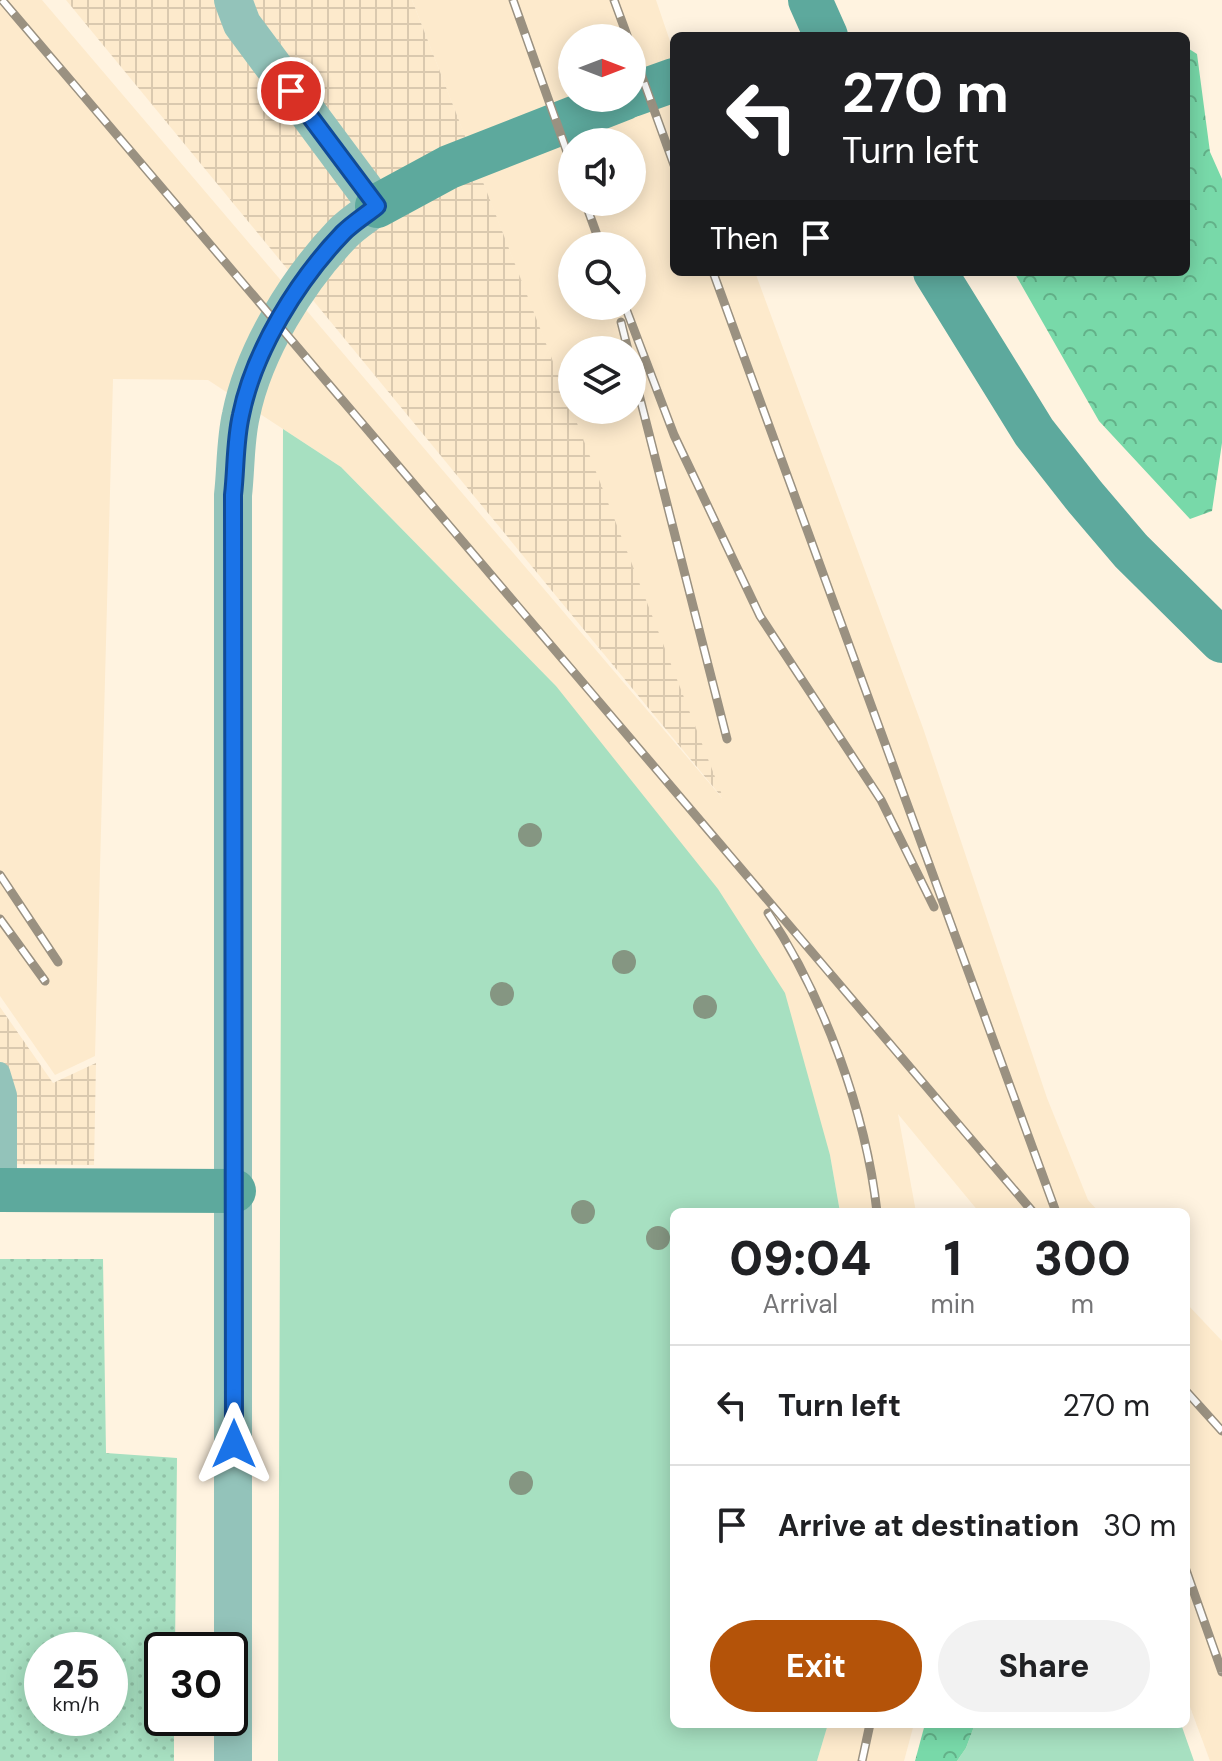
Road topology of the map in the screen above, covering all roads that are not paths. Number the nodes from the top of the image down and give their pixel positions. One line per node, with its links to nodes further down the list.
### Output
1 (233, 0): 5 (street)
2 (670, 81): 3 (street)
3 (646, 90)
4 (589, 112): 5 (street)
5 (377, 206): 10 (street)
6 (937, 276): 7 (street)
7 (1222, 641)
8 (0, 1072): 9 (lane)
9 (3, 1190): 10 (street)
10 (234, 1191): 11 (street)
11 (233, 1761)

